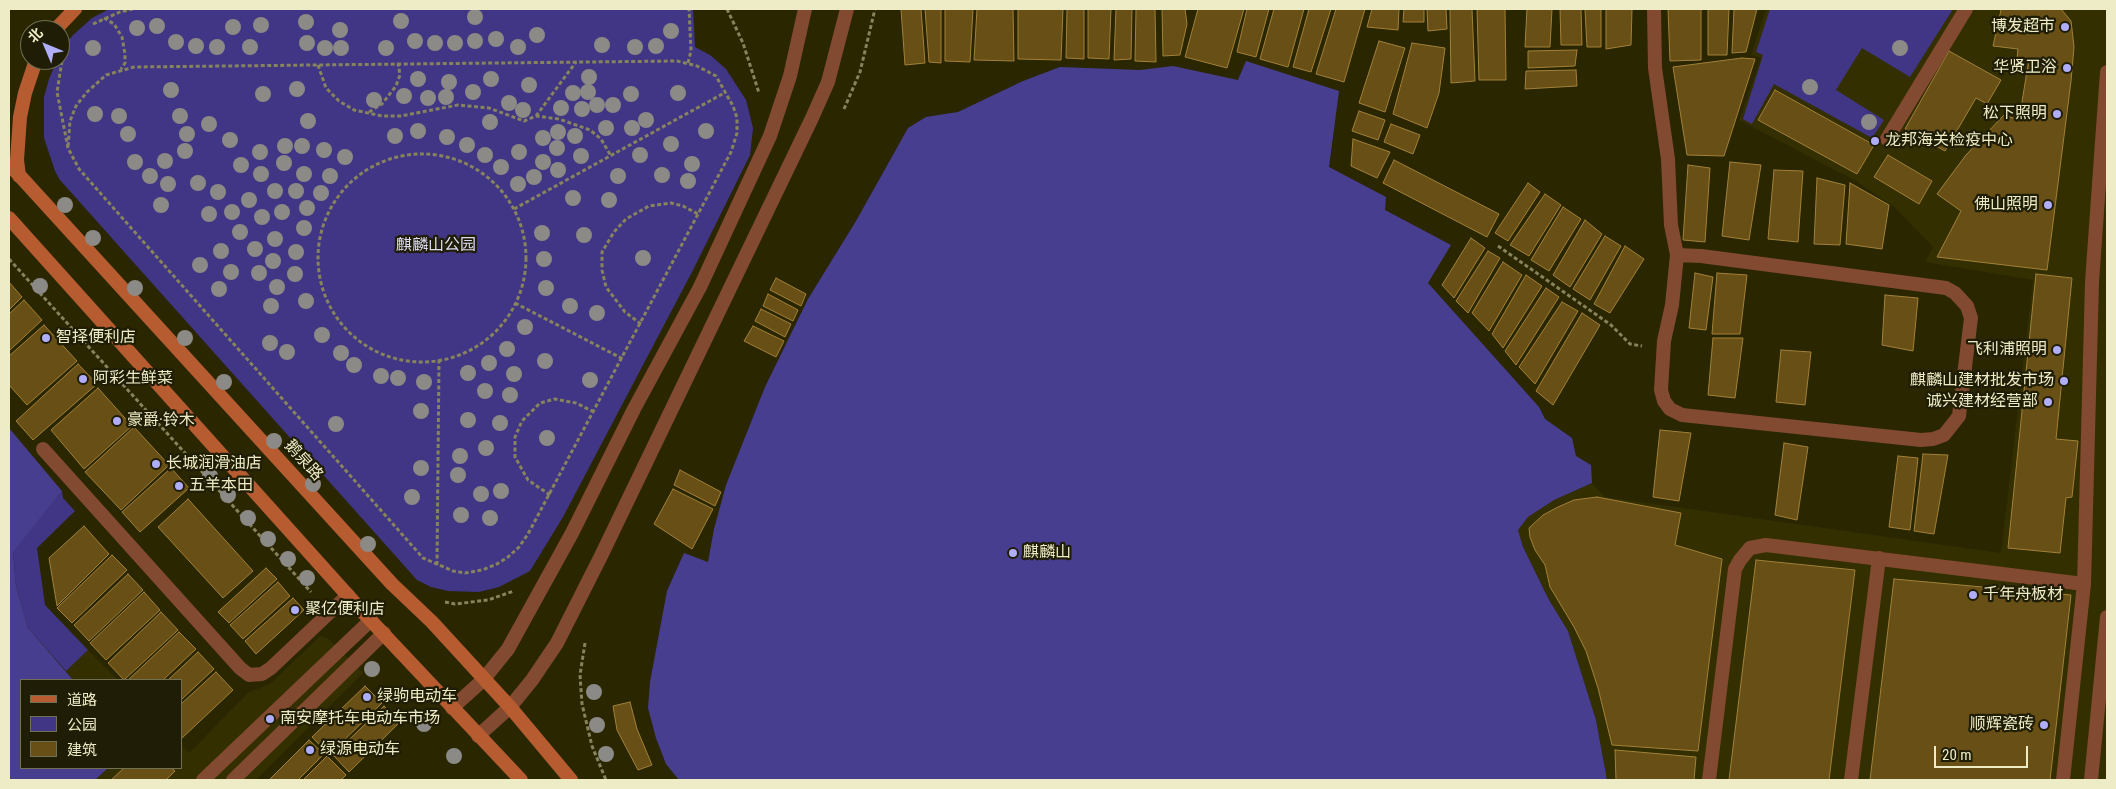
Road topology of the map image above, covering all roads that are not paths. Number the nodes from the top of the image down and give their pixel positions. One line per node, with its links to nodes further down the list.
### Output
1 (75, 9): 6 (main road)
2 (805, 9): 21 (street)
3 (846, 9): 22 (street)
4 (1654, 9): 13 (street)
5 (1966, 9): 9 (street)
6 (65, 20)
7 (33, 70): 11 (main road)
8 (2107, 72): 16 (street)
9 (1887, 139)
10 (9, 164): 11 (main road, 鹅泉路)
11 (20, 177): 21 (main road, 鹅泉路)
12 (9, 218): 17 (main road)
13 (1677, 256): 13 (street)
14 (43, 449): 17 (street)
15 (1879, 558): 16 (street); 29 (street); 30 (street)
16 (2084, 584): 31 (street)
17 (348, 596): 19 (main road)
18 (2107, 618): 32 (street)
19 (371, 620): 20 (main road); 25 (street)
20 (384, 633): 23 (main road); 26 (street)
21 (483, 680): 22 (main road, 鹅泉路); 23 (street)
22 (510, 707): 24 (street); 28 (main road, 鹅泉路)
23 (452, 708): 24 (main road)
24 (478, 736): 27 (main road)
25 (203, 780)
26 (233, 780)
27 (521, 780)
28 (570, 780)
29 (1709, 780)
30 (1851, 780)
31 (2063, 780)
32 (2091, 780)

